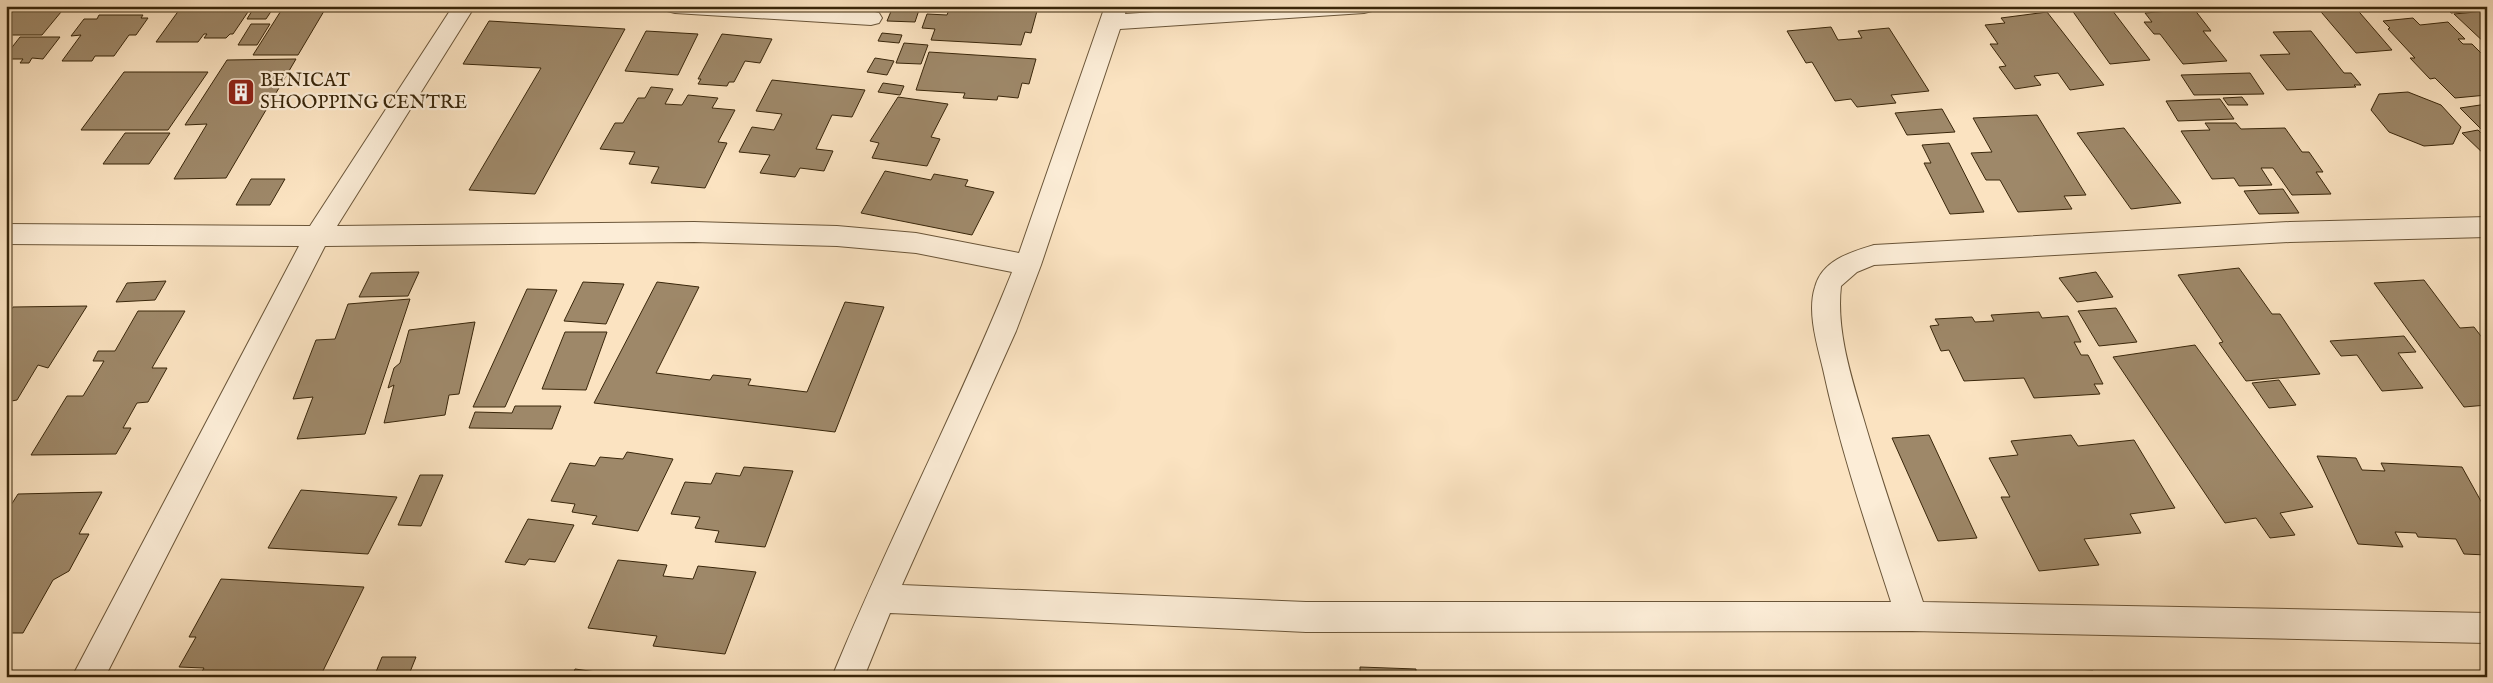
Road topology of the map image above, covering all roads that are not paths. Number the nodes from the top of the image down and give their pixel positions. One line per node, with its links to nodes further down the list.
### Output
1 (464, 6): 8 (street)
2 (675, 6): 5 (street)
3 (1364, 6): 4 (street)
4 (1114, 14): 9 (street)
5 (871, 18)
6 (2487, 227): 11 (street)
7 (6, 234): 8 (street)
8 (317, 236): 9 (street); 13 (street)
9 (1028, 265): 10 (street)
10 (880, 598): 11 (street); 14 (street)
11 (1912, 616): 12 (street)
12 (2487, 628)
13 (88, 677)
14 (848, 677)

